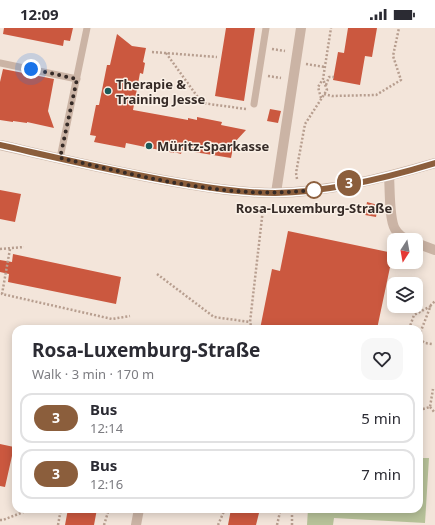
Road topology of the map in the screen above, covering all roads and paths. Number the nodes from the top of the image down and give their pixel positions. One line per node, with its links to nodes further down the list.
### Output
1 (87, 28): 17 (lane)
2 (266, 28): 22 (lane)
3 (301, 28): 28 (street)
4 (331, 28): 13 (path)
5 (398, 28): 20 (path)
6 (272, 49): 7 (path)
7 (279, 50)
8 (152, 52): 9 (path)
9 (166, 53): 10 (path); 22 (path)
10 (217, 57)
11 (0, 63): 17 (lane)
12 (315, 66): 13 (path)
13 (325, 67): 18 (path)
14 (268, 76): 15 (path)
15 (276, 77)
16 (334, 77): 19 (path)
17 (77, 79): 24 (lane)
18 (323, 79): 19 (path); 21 (path)
19 (326, 86): 20 (path)
20 (324, 94): 21 (path)
21 (322, 99): 27 (path)
22 (254, 107)
23 (0, 146): 24 (street)
24 (60, 158): 28 (street)
25 (435, 163): 26 (street)
26 (389, 176): 28 (street); 30 (street)
27 (297, 179)
28 (276, 193)
29 (263, 209): 40 (path)
30 (398, 233)
31 (423, 246): 35 (street)
32 (24, 247): 34 (path)
33 (0, 249): 34 (path)
34 (10, 249): 39 (path)
35 (435, 250)
36 (157, 274): 40 (path)
37 (435, 302): 38 (path)
38 (431, 305): 42 (path); 43 (path)
39 (130, 316)
40 (250, 322): 41 (path)
41 (251, 325)
42 (410, 325)
43 (423, 326)
44 (423, 342): 45 (path)
45 (432, 344)
46 (433, 389): 47 (path)
47 (430, 407): 48 (path); 49 (path)
48 (423, 409)
49 (435, 413)
50 (21, 513): 57 (path)
51 (61, 513): 58 (path)
52 (107, 513): 59 (path)
53 (138, 513): 60 (street)
54 (223, 513): 61 (path)
55 (280, 513): 62 (path)
56 (292, 513): 63 (path)
57 (0, 520)
58 (58, 525)
59 (104, 525)
60 (136, 525)
61 (218, 525)
62 (277, 525)
63 (292, 525)

